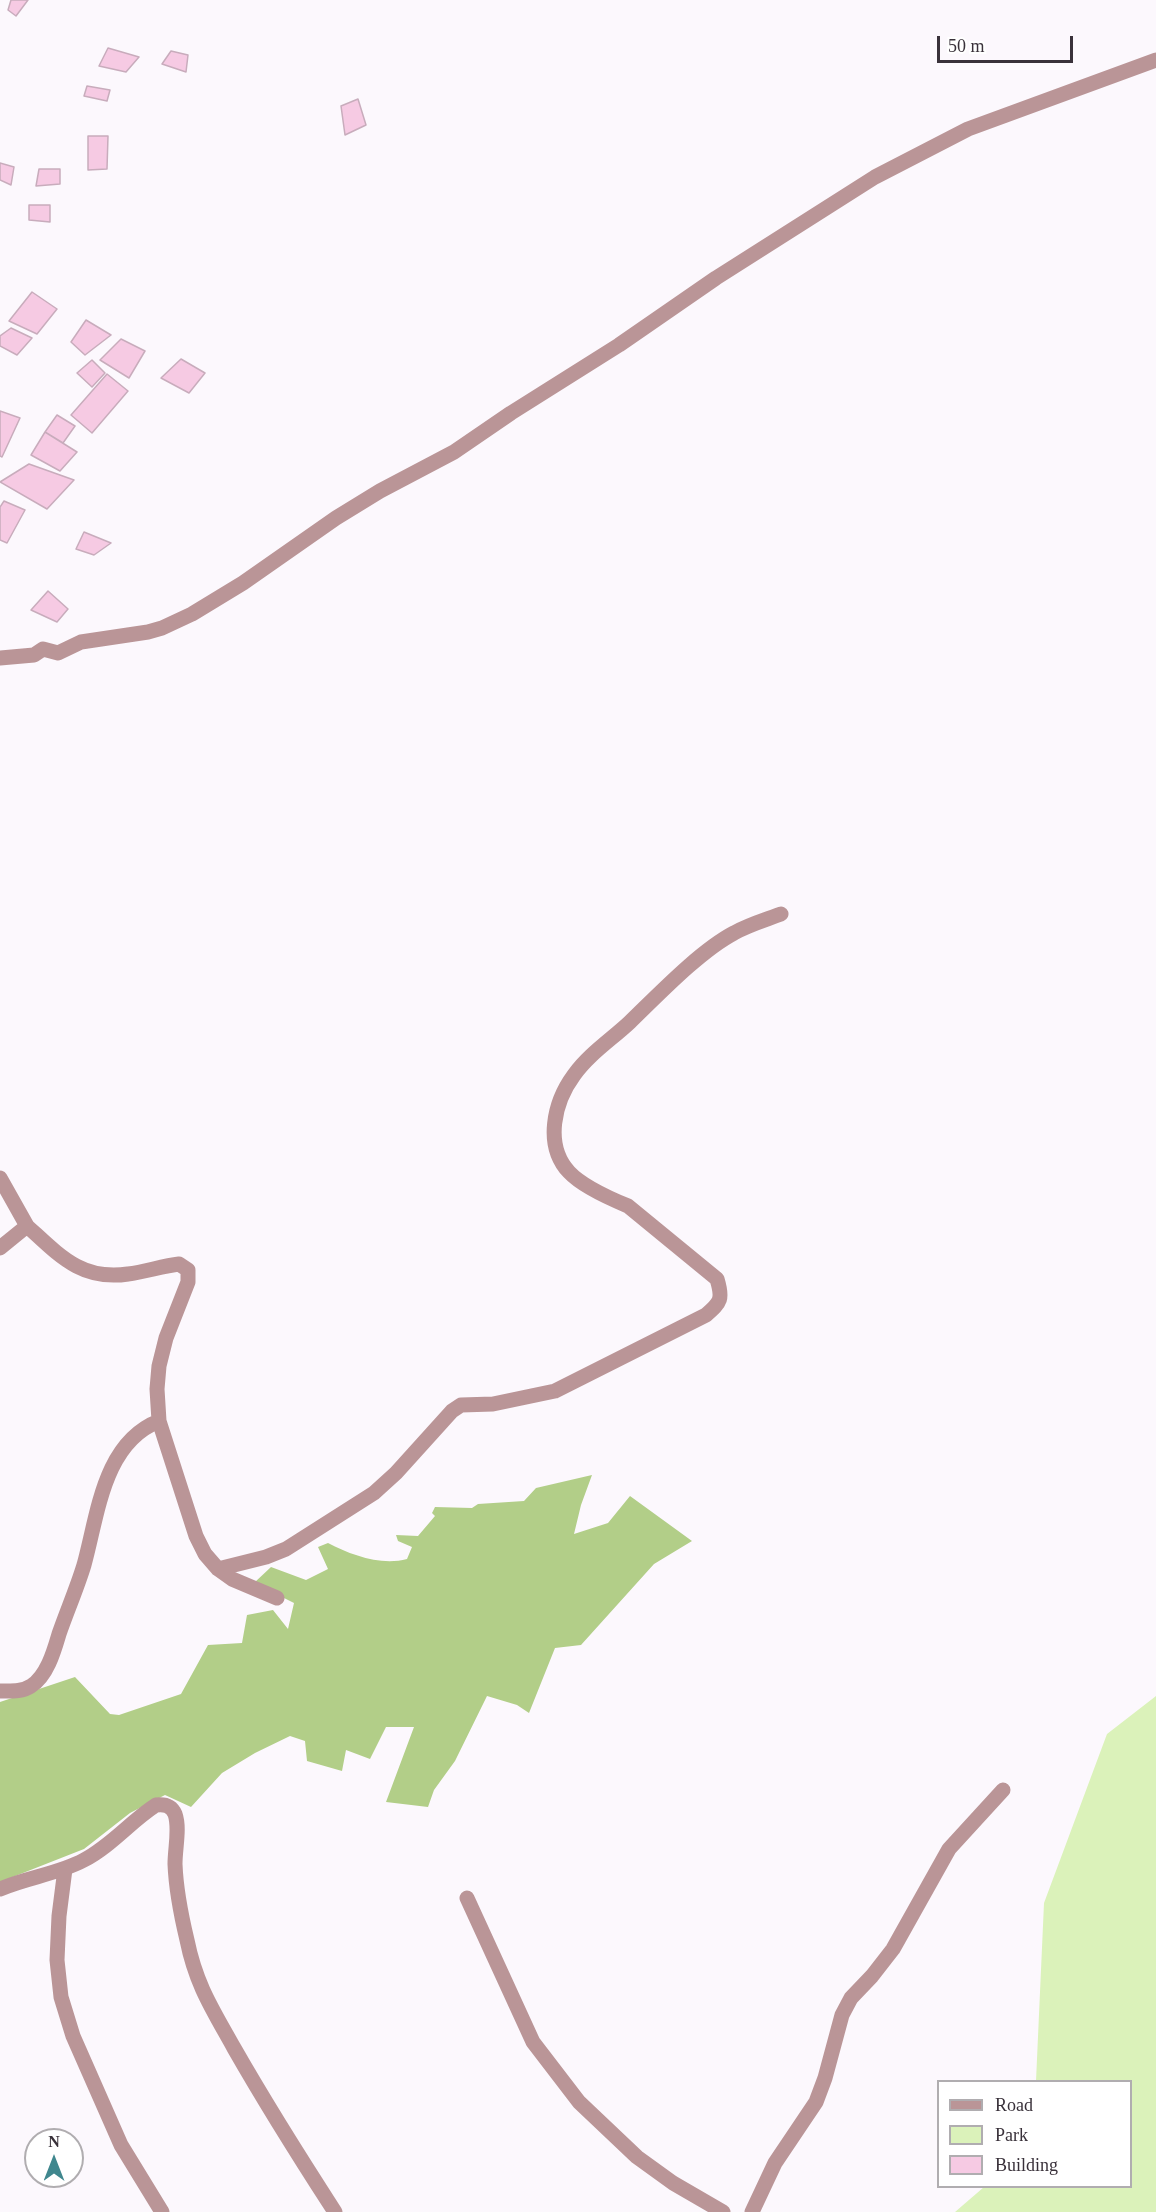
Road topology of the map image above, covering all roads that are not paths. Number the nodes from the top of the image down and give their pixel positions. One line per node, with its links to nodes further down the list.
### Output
1 (1156, 60): 2 (street)
2 (0, 658)
3 (781, 914): 8 (street)
4 (0, 1178): 5 (street)
5 (27, 1226): 6 (street); 7 (street)
6 (0, 1248)
7 (159, 1421): 8 (street); 10 (street)
8 (218, 1569): 9 (street)
9 (277, 1598)
10 (0, 1691)
11 (1003, 1790): 18 (street)
12 (65, 1869): 13 (street); 15 (street); 16 (street)
13 (0, 1889)
14 (467, 1898): 17 (street)
15 (162, 2212)
16 (335, 2212)
17 (723, 2212)
18 (752, 2212)

